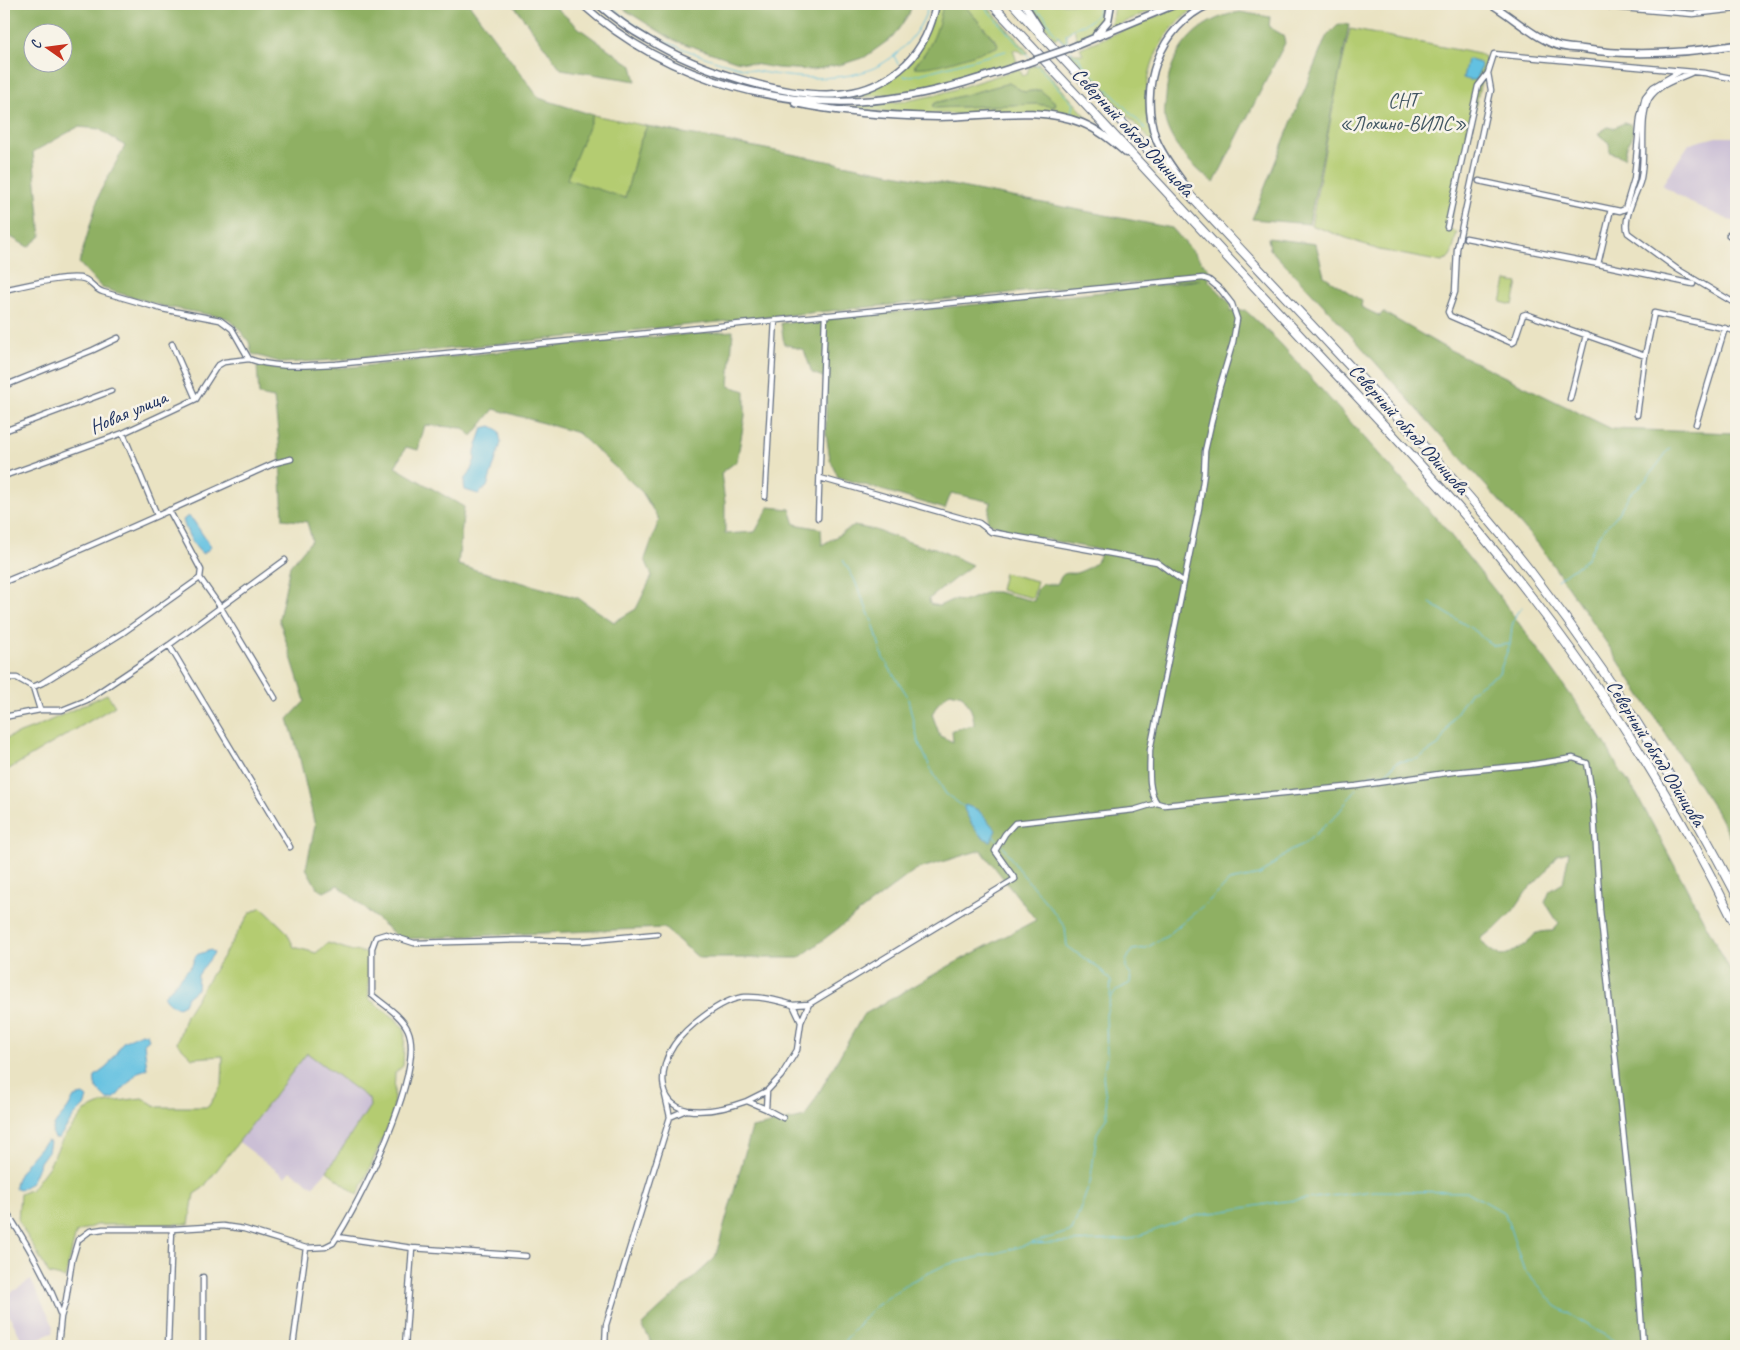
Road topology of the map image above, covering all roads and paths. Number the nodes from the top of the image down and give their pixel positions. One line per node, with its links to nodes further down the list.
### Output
1 (582, 4): 20 (street)
2 (598, 4): 3 (street)
3 (936, 4)
4 (992, 4): 21 (highway, Северный обход Одинцова)
5 (1013, 4): 15 (highway, Северный обход Одинцова)
6 (1024, 4): 15 (street)
7 (1111, 4): 13 (street)
8 (1176, 4): 13 (street)
9 (1210, 4): 23 (street)
10 (1491, 4): 14 (street)
11 (1600, 4): 12 (street)
12 (1736, 9)
13 (1086, 41): 20 (street, bridge)
14 (1736, 45)
15 (1054, 48): 23 (highway, Северный обход Одинцова)
16 (1680, 71): 17 (street); 18 (street); 24 (street)
17 (1692, 72): 19 (street); 32 (street)
18 (1488, 73): 25 (street); 37 (street)
19 (1736, 79)
20 (765, 94): 21 (street)
21 (1142, 165): 71 (highway, Северный обход Одинцова)
22 (1479, 181): 24 (street)
23 (1197, 203): 70 (highway, Северный обход Одинцова)
24 (1611, 209): 29 (street)
25 (1447, 227)
26 (1729, 235): 28 (street)
27 (1466, 238): 29 (street)
28 (1736, 240)
29 (1598, 264): 30 (street)
30 (1693, 284)
31 (4, 290): 41 (street)
32 (1736, 304)
33 (825, 315): 34 (street); 52 (street); 60 (street)
34 (775, 320): 41 (street); 53 (street)
35 (1725, 328): 36 (street); 40 (street); 47 (street)
36 (1736, 331)
37 (1586, 335): 40 (street); 45 (street)
38 (118, 338): 42 (street)
39 (172, 344): 44 (street)
40 (1645, 356): 46 (street)
41 (249, 359): 44 (street, Новая улица)
42 (4, 386)
43 (111, 391): 48 (street)
44 (196, 399): 49 (street, Новая улица)
45 (1570, 399)
46 (1637, 415)
47 (1696, 424)
48 (4, 431)
49 (123, 433): 51 (street, Новая улица); 55 (street)
50 (291, 459): 54 (street)
51 (4, 476)
52 (820, 478): 56 (street); 60 (street)
53 (765, 497)
54 (169, 510): 55 (street); 58 (street)
55 (157, 515): 59 (street)
56 (818, 518)
57 (285, 560): 61 (street)
58 (200, 578): 61 (street); 64 (street)
59 (4, 582)
60 (1184, 582): 68 (street)
61 (221, 608): 62 (street); 65 (street)
62 (169, 645): 66 (street); 69 (street)
63 (4, 678): 64 (street)
64 (32, 687): 66 (street)
65 (276, 698)
66 (40, 710): 67 (street)
67 (4, 717)
68 (1157, 803): 73 (street); 97 (street)
69 (290, 847)
70 (1736, 894)
71 (1736, 926)
72 (657, 934): 85 (street)
73 (809, 1004): 74 (street); 75 (street)
74 (793, 1005): 75 (street); 77 (street)
75 (801, 1022): 76 (street)
76 (767, 1091): 78 (street); 79 (street)
77 (664, 1092): 80 (street); 81 (street)
78 (747, 1101): 79 (street); 80 (street)
79 (766, 1109): 82 (street)
80 (686, 1110): 81 (street)
81 (670, 1117): 96 (street)
82 (783, 1118)
83 (4, 1208): 90 (street)
84 (172, 1229): 86 (street); 90 (street); 92 (street)
85 (337, 1237): 86 (street); 87 (street)
86 (306, 1248): 94 (street)
87 (412, 1248): 88 (street); 95 (street)
88 (526, 1256)
89 (202, 1277): 93 (street)
90 (61, 1317): 91 (street)
91 (58, 1346)
92 (168, 1346)
93 (203, 1346)
94 (293, 1346)
95 (404, 1346)
96 (605, 1346)
97 (1643, 1346)

